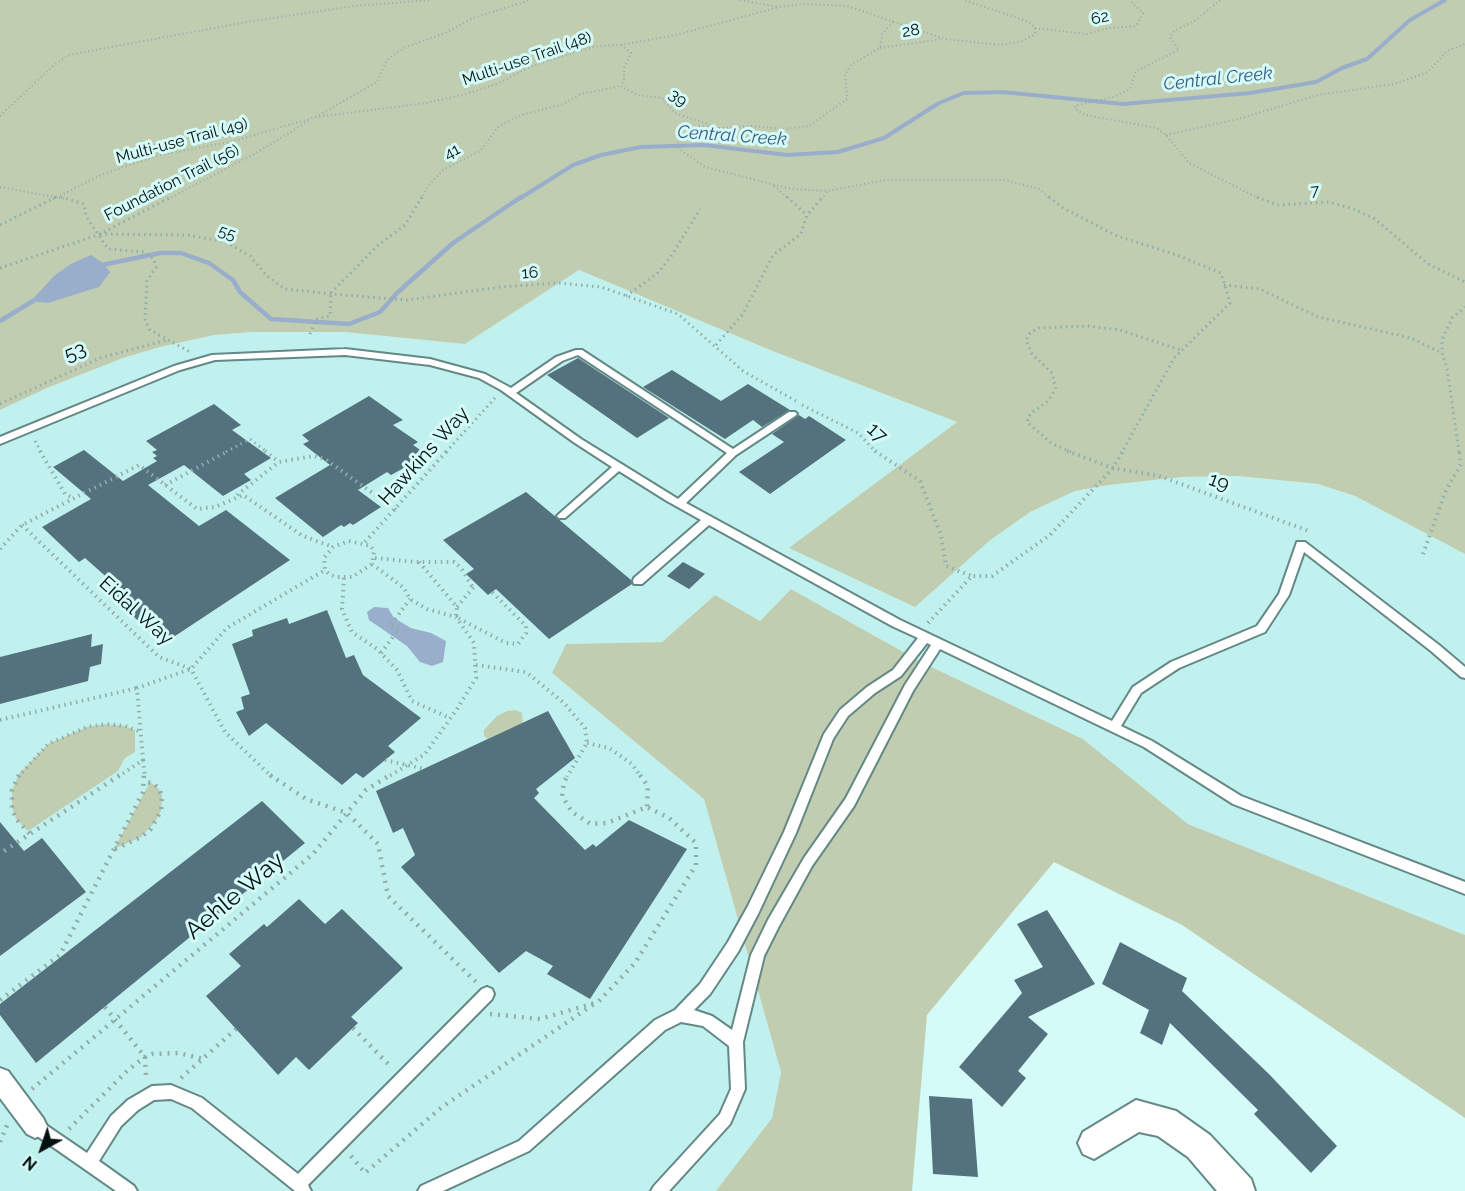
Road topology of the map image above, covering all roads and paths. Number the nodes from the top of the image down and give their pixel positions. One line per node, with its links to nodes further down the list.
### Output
1 (430, 0): 15 (path)
2 (530, 0): 16 (path)
3 (740, 0): 7 (path)
4 (964, 0): 9 (path)
5 (1129, 0): 9 (path, 62)
6 (1220, 0): 18 (path)
7 (779, 7): 8 (path); 12 (path, Multi-use Trail (48))
8 (893, 22): 10 (path); 13 (path)
9 (1035, 28): 10 (path)
10 (945, 39): 13 (path, 28)
11 (1465, 44): 18 (path)
12 (621, 45): 14 (path); 16 (path, Multi-use Trail (48))
13 (880, 48): 17 (path)
14 (621, 86): 17 (path, 39); 30 (path, 41)
15 (0, 116)
16 (316, 117): 22 (path, Multi-use Trail (49)); 26 (path, Foundation Trail (56))
17 (723, 128): 20 (path)
18 (1166, 135): 28 (path, 7)
19 (0, 186): 22 (path)
20 (773, 186): 21 (path); 24 (path)
21 (828, 191): 24 (path); 29 (path)
22 (57, 196): 25 (path, Multi-use Trail (49)); 26 (path)
23 (700, 209): 31 (path)
24 (807, 215): 35 (path)
25 (0, 225)
26 (100, 234): 27 (path); 30 (path, 55); 34 (path)
27 (0, 268)
28 (1465, 282)
29 (1224, 285): 36 (path); 37 (path)
30 (331, 294): 31 (path, 16); 33 (path)
31 (626, 297): 35 (path, 16)
32 (1465, 307): 37 (path)
33 (310, 333)
34 (167, 340): 38 (path); 40 (path, 53)
35 (716, 345): 65 (path, 17)
36 (1182, 350): 47 (path); 47 (path, 19)
37 (1442, 353): 60 (path)
38 (198, 362): 39 (lane); 42 (lane)
39 (507, 391): 44 (lane); 46 (lane); 52 (path, Hawkins Way)
40 (0, 404)
41 (792, 414): 44 (lane)
42 (28, 429): 43 (lane); 50 (path)
43 (0, 441)
44 (733, 453): 51 (lane)
45 (279, 462): 48 (path); 49 (path); 52 (path)
46 (618, 466): 51 (lane); 53 (lane)
47 (1113, 468): 56 (path, 19); 65 (path)
48 (165, 485): 49 (path); 50 (path)
49 (235, 496): 58 (path)
50 (74, 498): 55 (path)
51 (679, 504): 54 (lane)
52 (396, 510): 57 (path, Hawkins Way)
53 (562, 516)
54 (708, 520): 67 (lane); 72 (lane)
55 (22, 525): 59 (path); 76 (path, Eidal Way)
56 (1312, 532)
57 (365, 543): 58 (path); 61 (path)
58 (333, 548): 64 (path)
59 (0, 549)
60 (1423, 554)
61 (375, 558): 62 (path); 63 (path)
62 (420, 562): 70 (path); 70 (path)
63 (372, 564): 66 (path); 69 (path)
64 (325, 570): 66 (path); 76 (path)
65 (972, 576): 72 (path)
66 (344, 578): 74 (path)
67 (638, 581)
68 (492, 592): 71 (path)
69 (410, 599): 71 (path); 74 (path)
70 (457, 607): 71 (path)
71 (456, 617): 75 (path)
72 (921, 635): 73 (lane); 99 (lane)
73 (938, 643): 81 (lane); 103 (lane)
74 (381, 653): 79 (path)
75 (476, 665): 79 (path, Aehle Way); 83 (path)
76 (191, 669): 78 (path); 89 (path)
77 (1465, 674): 81 (lane)
78 (137, 688): 80 (path); 82 (path)
79 (450, 719): 89 (path, Aehle Way)
80 (0, 720)
81 (1114, 728): 93 (lane)
82 (141, 732): 84 (path); 90 (path)
83 (587, 743): 88 (path); 88 (path)
84 (143, 760): 87 (path); 90 (path)
85 (385, 760): 86 (path, bridge)
86 (425, 769)
87 (145, 782): 91 (path); 91 (path)
88 (647, 807): 96 (path)
89 (347, 813): 94 (path); 100 (path, Aehle Way)
90 (30, 834): 92 (path)
91 (114, 849): 95 (path)
92 (4, 851)
93 (1465, 888)
94 (487, 994): 98 (lane)
95 (0, 1000)
96 (598, 1002): 98 (path); 114 (path)
97 (105, 1007): 100 (path)
98 (469, 1012): 107 (lane)
99 (680, 1015): 103 (lane); 119 (lane)
100 (115, 1020): 104 (path); 110 (path, Aehle Way)
101 (353, 1028): 107 (path)
102 (236, 1029): 105 (path)
103 (736, 1042): 120 (lane)
104 (145, 1058): 105 (path); 109 (path); 112 (path)
105 (203, 1059): 108 (path)
106 (0, 1079): 110 (street)
107 (403, 1079): 114 (lane)
108 (165, 1092): 109 (lane); 117 (lane)
109 (147, 1096): 116 (lane)
110 (17, 1102): 111 (street); 113 (path, Aehle Way)
111 (35, 1126): 112 (lane)
112 (57, 1141): 116 (lane)
113 (0, 1142)
114 (340, 1142): 117 (lane)
115 (1094, 1143): 121 (street)
116 (89, 1164): 118 (lane)
117 (301, 1188)
118 (129, 1191)
119 (426, 1191)
120 (659, 1191)
121 (1239, 1191)

